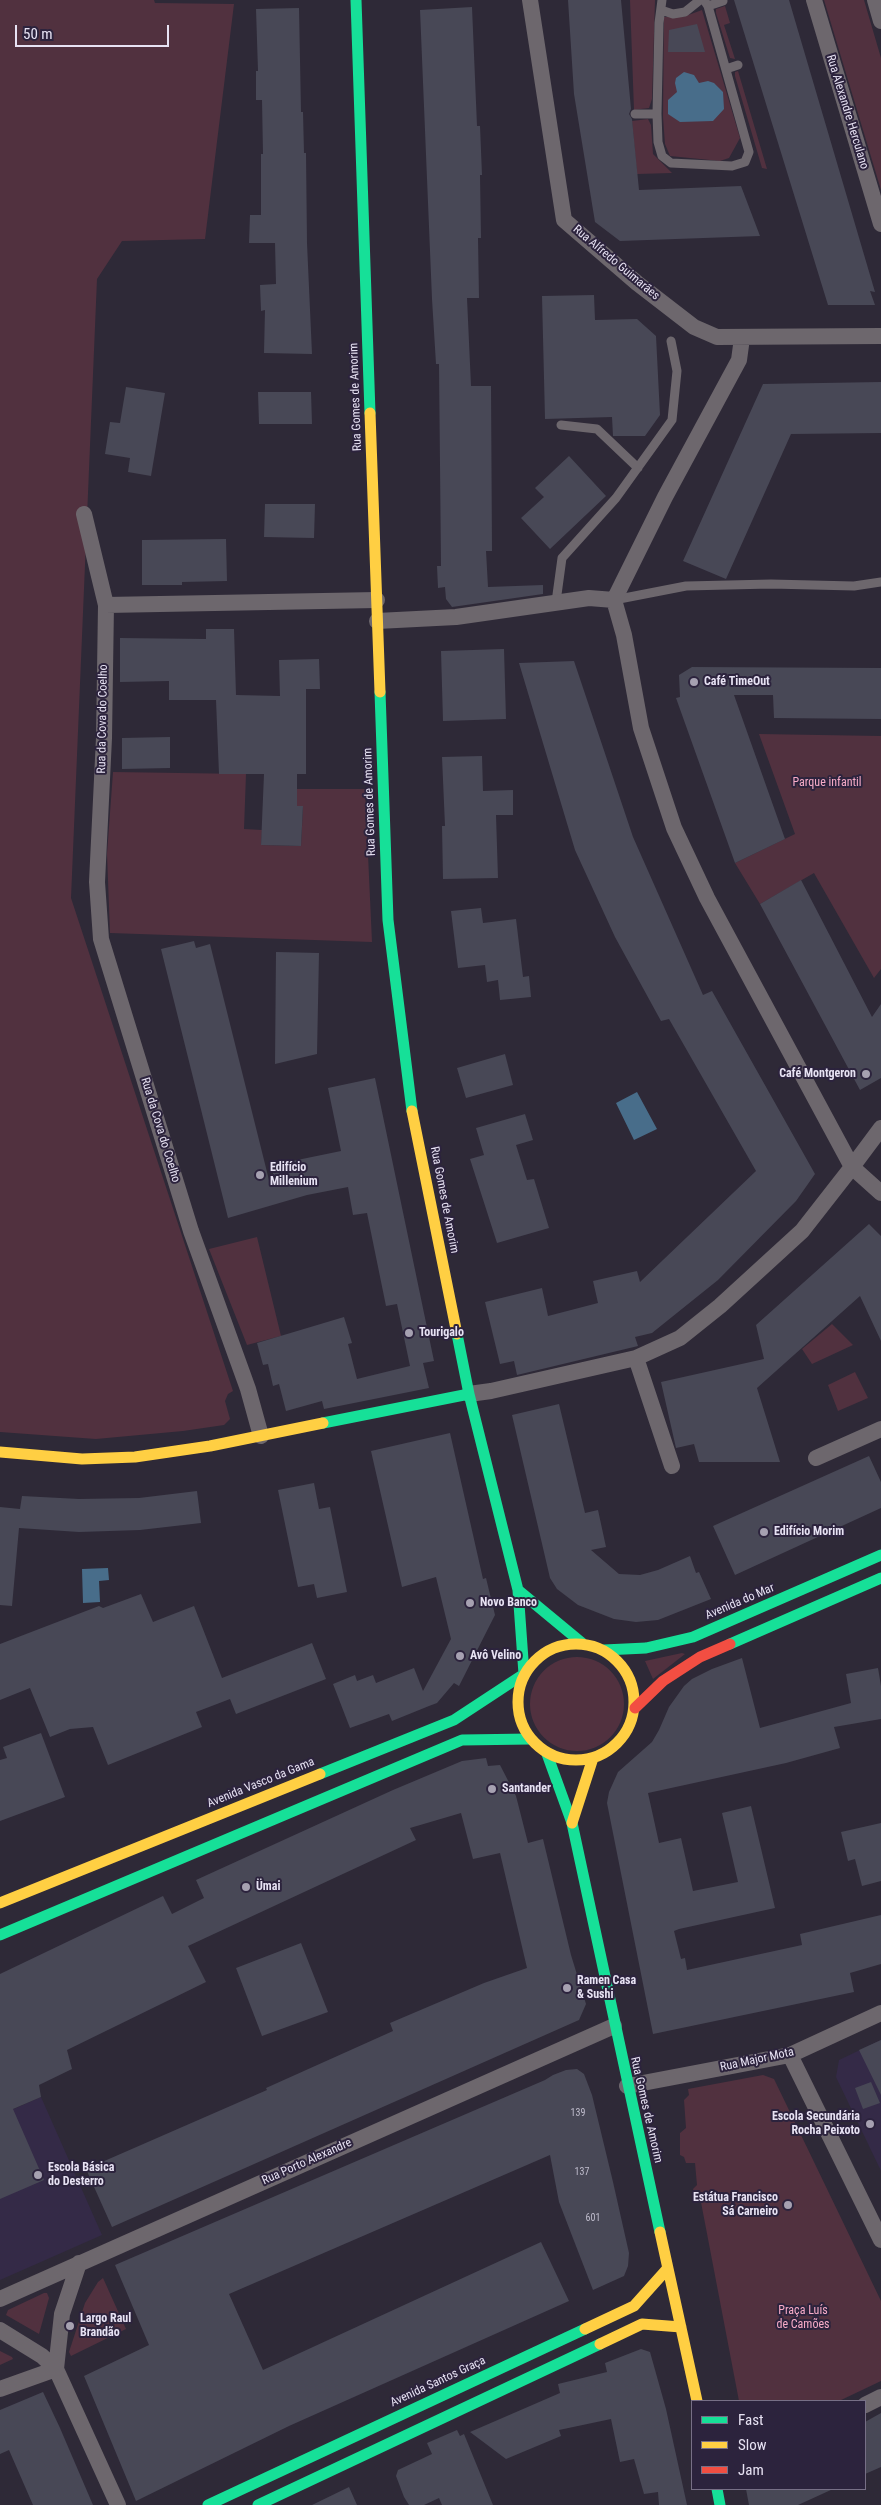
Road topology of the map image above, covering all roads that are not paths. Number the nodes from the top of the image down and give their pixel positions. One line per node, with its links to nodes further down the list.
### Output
1 (356, 0): 22 (main road, Rua Gomes de Amorim)
2 (530, 0): 16 (street, Rua Alfredo Guimarães)
3 (662, 0): 8 (lane)
4 (814, 0): 14 (street, Rua Alexandre Herculano)
5 (874, 0): 9 (street)
6 (722, 1): 7 (lane)
7 (704, 2): 8 (lane); 11 (lane)
8 (661, 10): 13 (lane)
9 (881, 21)
10 (738, 65): 11 (lane)
11 (726, 69): 13 (lane)
12 (635, 114): 13 (lane)
13 (657, 114)
14 (881, 224)
15 (881, 336): 16 (street, Rua Alfredo Guimarães)
16 (742, 338): 23 (street)
17 (671, 341): 19 (lane)
18 (561, 425): 19 (lane)
19 (638, 468): 24 (lane)
20 (84, 514): 25 (street, Rua da Cova do Coelho)
21 (881, 582): 23 (lane)
22 (377, 600): 25 (street); 26 (main road, Rua Gomes de Amorim)
23 (614, 600): 24 (street); 28 (street)
24 (556, 602): 26 (street)
25 (106, 605): 33 (street, Rua da Cova do Coelho)
26 (377, 621): 31 (main road, Rua Gomes de Amorim)
27 (881, 1128): 28 (street)
28 (852, 1167): 29 (street); 30 (street)
29 (881, 1193)
30 (636, 1358): 31 (street); 36 (street)
31 (469, 1394): 33 (main road); 39 (main road, Rua Gomes de Amorim)
32 (881, 1429): 35 (street)
33 (261, 1436): 34 (main road)
34 (0, 1452)
35 (816, 1458)
36 (672, 1466)
37 (881, 1555): 41 (main road, Avenida do Mar)
38 (881, 1578): 43 (main road)
39 (518, 1590): 40 (main road); 42 (main road, Rua Gomes de Amorim)
40 (582, 1643): 41 (main road); 42 (main road)
41 (604, 1650): 43 (main road)
42 (524, 1674): 44 (main road); 48 (main road, Avenida Vasco da Gama)
43 (634, 1708): 46 (main road)
44 (530, 1739): 45 (main road); 49 (main road)
45 (547, 1754): 46 (main road); 47 (main road, Rua Gomes de Amorim)
46 (593, 1758): 47 (main road, Rua Gomes de Amorim)
47 (572, 1823): 51 (main road, Rua Gomes de Amorim)
48 (0, 1903)
49 (0, 1935)
50 (881, 2013): 52 (street, Rua Major Mota)
51 (614, 2026): 53 (main road, Rua Gomes de Amorim); 55 (street, Rua Porto Alexandre)
52 (790, 2056): 53 (street, Rua Major Mota); 54 (street)
53 (627, 2086): 56 (main road, Rua Gomes de Amorim)
54 (881, 2240)
55 (79, 2263): 57 (street, Rua Porto Alexandre); 60 (street)
56 (668, 2268): 58 (main road, Rua Gomes de Amorim); 67 (main road, Avenida Santos Graça)
57 (0, 2299)
58 (681, 2327): 63 (main road, Rua Gomes de Amorim); 68 (main road)
59 (0, 2330): 60 (street)
60 (56, 2368): 61 (street); 66 (street)
61 (0, 2389)
62 (881, 2397): 64 (street)
63 (697, 2400)
64 (866, 2404)
65 (716, 2490): 69 (main road)
66 (118, 2505)
67 (208, 2505)
68 (258, 2505)
69 (720, 2505)

